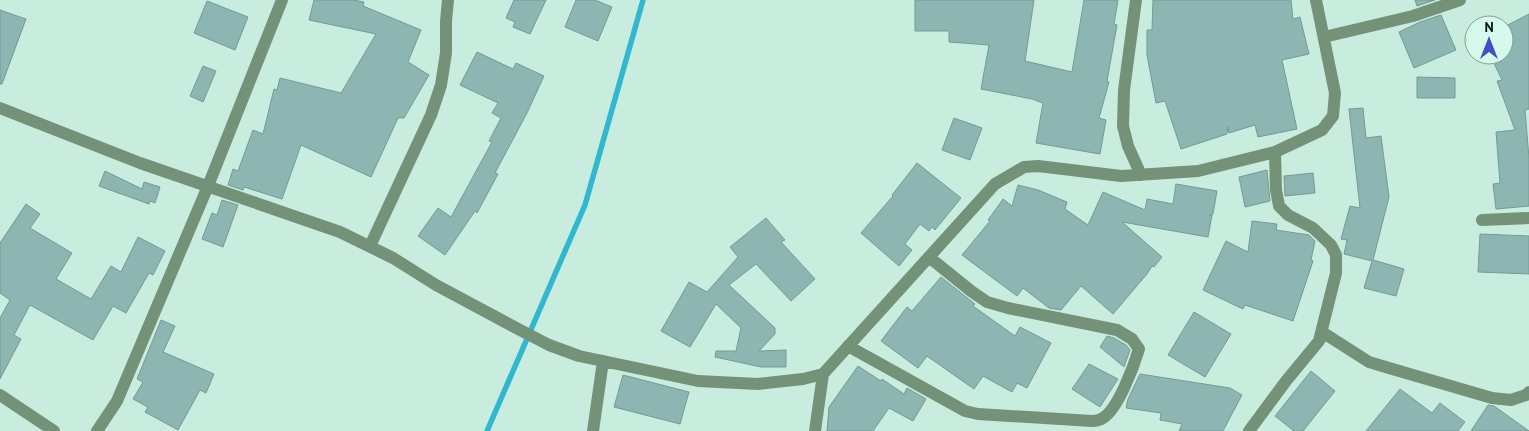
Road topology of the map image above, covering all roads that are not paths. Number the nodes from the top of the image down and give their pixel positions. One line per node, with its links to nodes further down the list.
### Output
1 (282, 0): 10 (street)
2 (448, 0): 13 (street)
3 (1136, 0): 9 (street)
4 (1316, 0): 6 (street)
5 (1460, 0): 6 (street)
6 (1324, 37): 8 (street)
7 (0, 108): 10 (street)
8 (1274, 152): 9 (street); 15 (street)
9 (1141, 175): 14 (street)
10 (208, 186): 13 (street); 22 (street)
11 (1529, 218): 12 (street)
12 (1482, 220)
13 (370, 246): 17 (street)
14 (929, 257): 16 (street); 16 (street)
15 (1322, 332): 19 (street); 25 (street)
16 (848, 346): 18 (street)
17 (603, 361): 18 (street); 23 (street)
18 (823, 374): 24 (street)
19 (1529, 392)
20 (0, 395): 21 (street)
21 (54, 431)
22 (97, 431)
23 (593, 431)
24 (815, 431)
25 (1249, 431)

